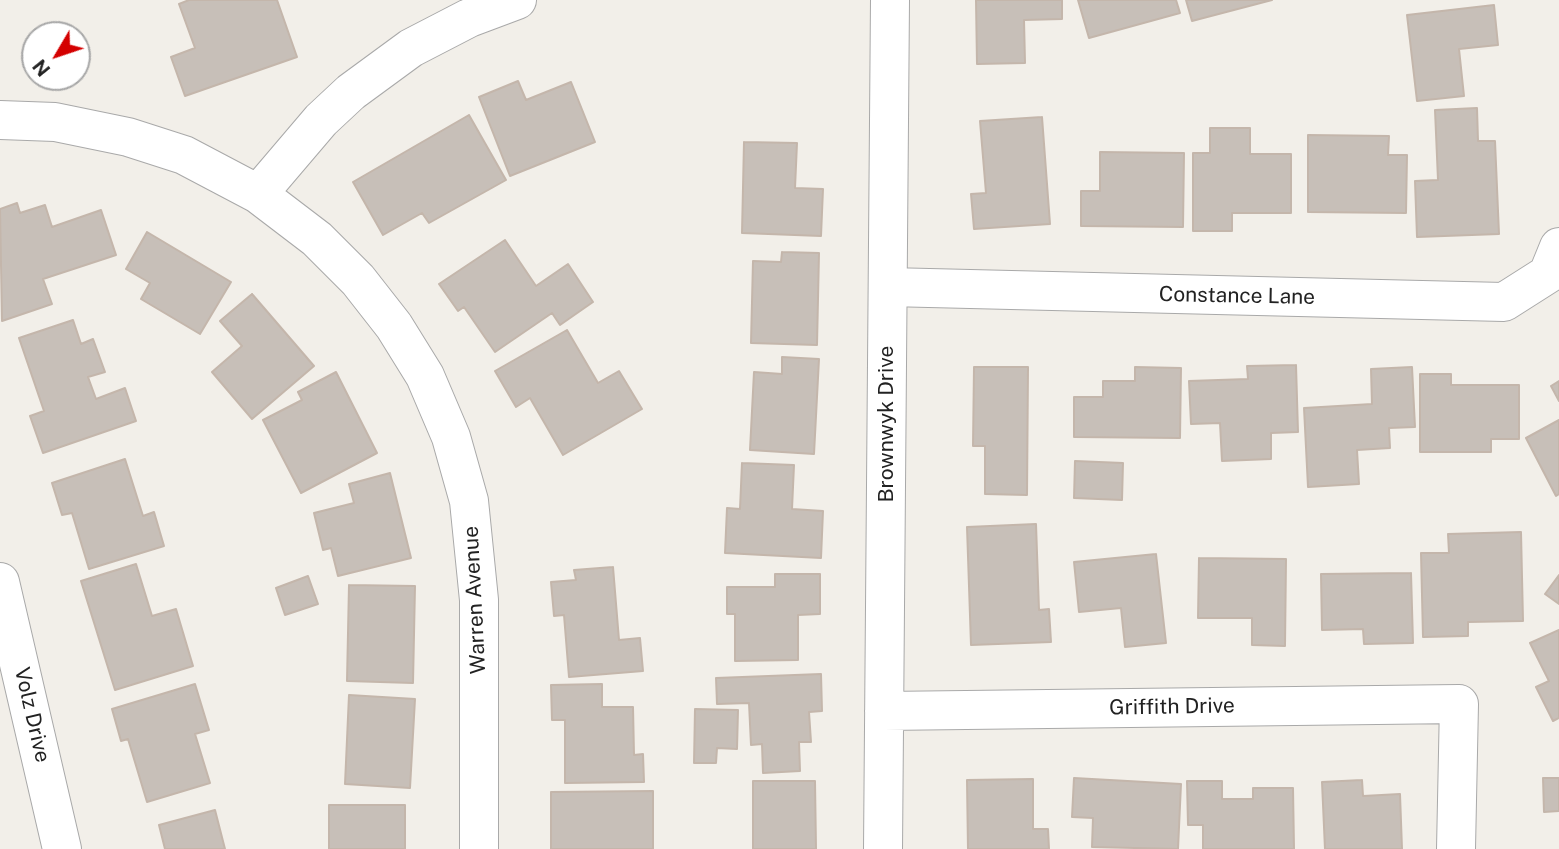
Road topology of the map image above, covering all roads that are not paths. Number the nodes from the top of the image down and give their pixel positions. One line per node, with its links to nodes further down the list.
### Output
1 (517, 0): 4 (street)
2 (890, 0): 6 (street, Brownwyk Drive)
3 (0, 120): 4 (street, Warren Avenue)
4 (258, 194): 10 (street, Warren Avenue)
5 (1559, 247): 6 (street, Constance Lane)
6 (888, 287): 8 (street, Brownwyk Drive)
7 (0, 582): 9 (street, Volz Drive)
8 (884, 711): 11 (street, Brownwyk Drive); 12 (street, Griffith Drive)
9 (62, 849)
10 (479, 849)
11 (883, 849)
12 (1456, 849)

